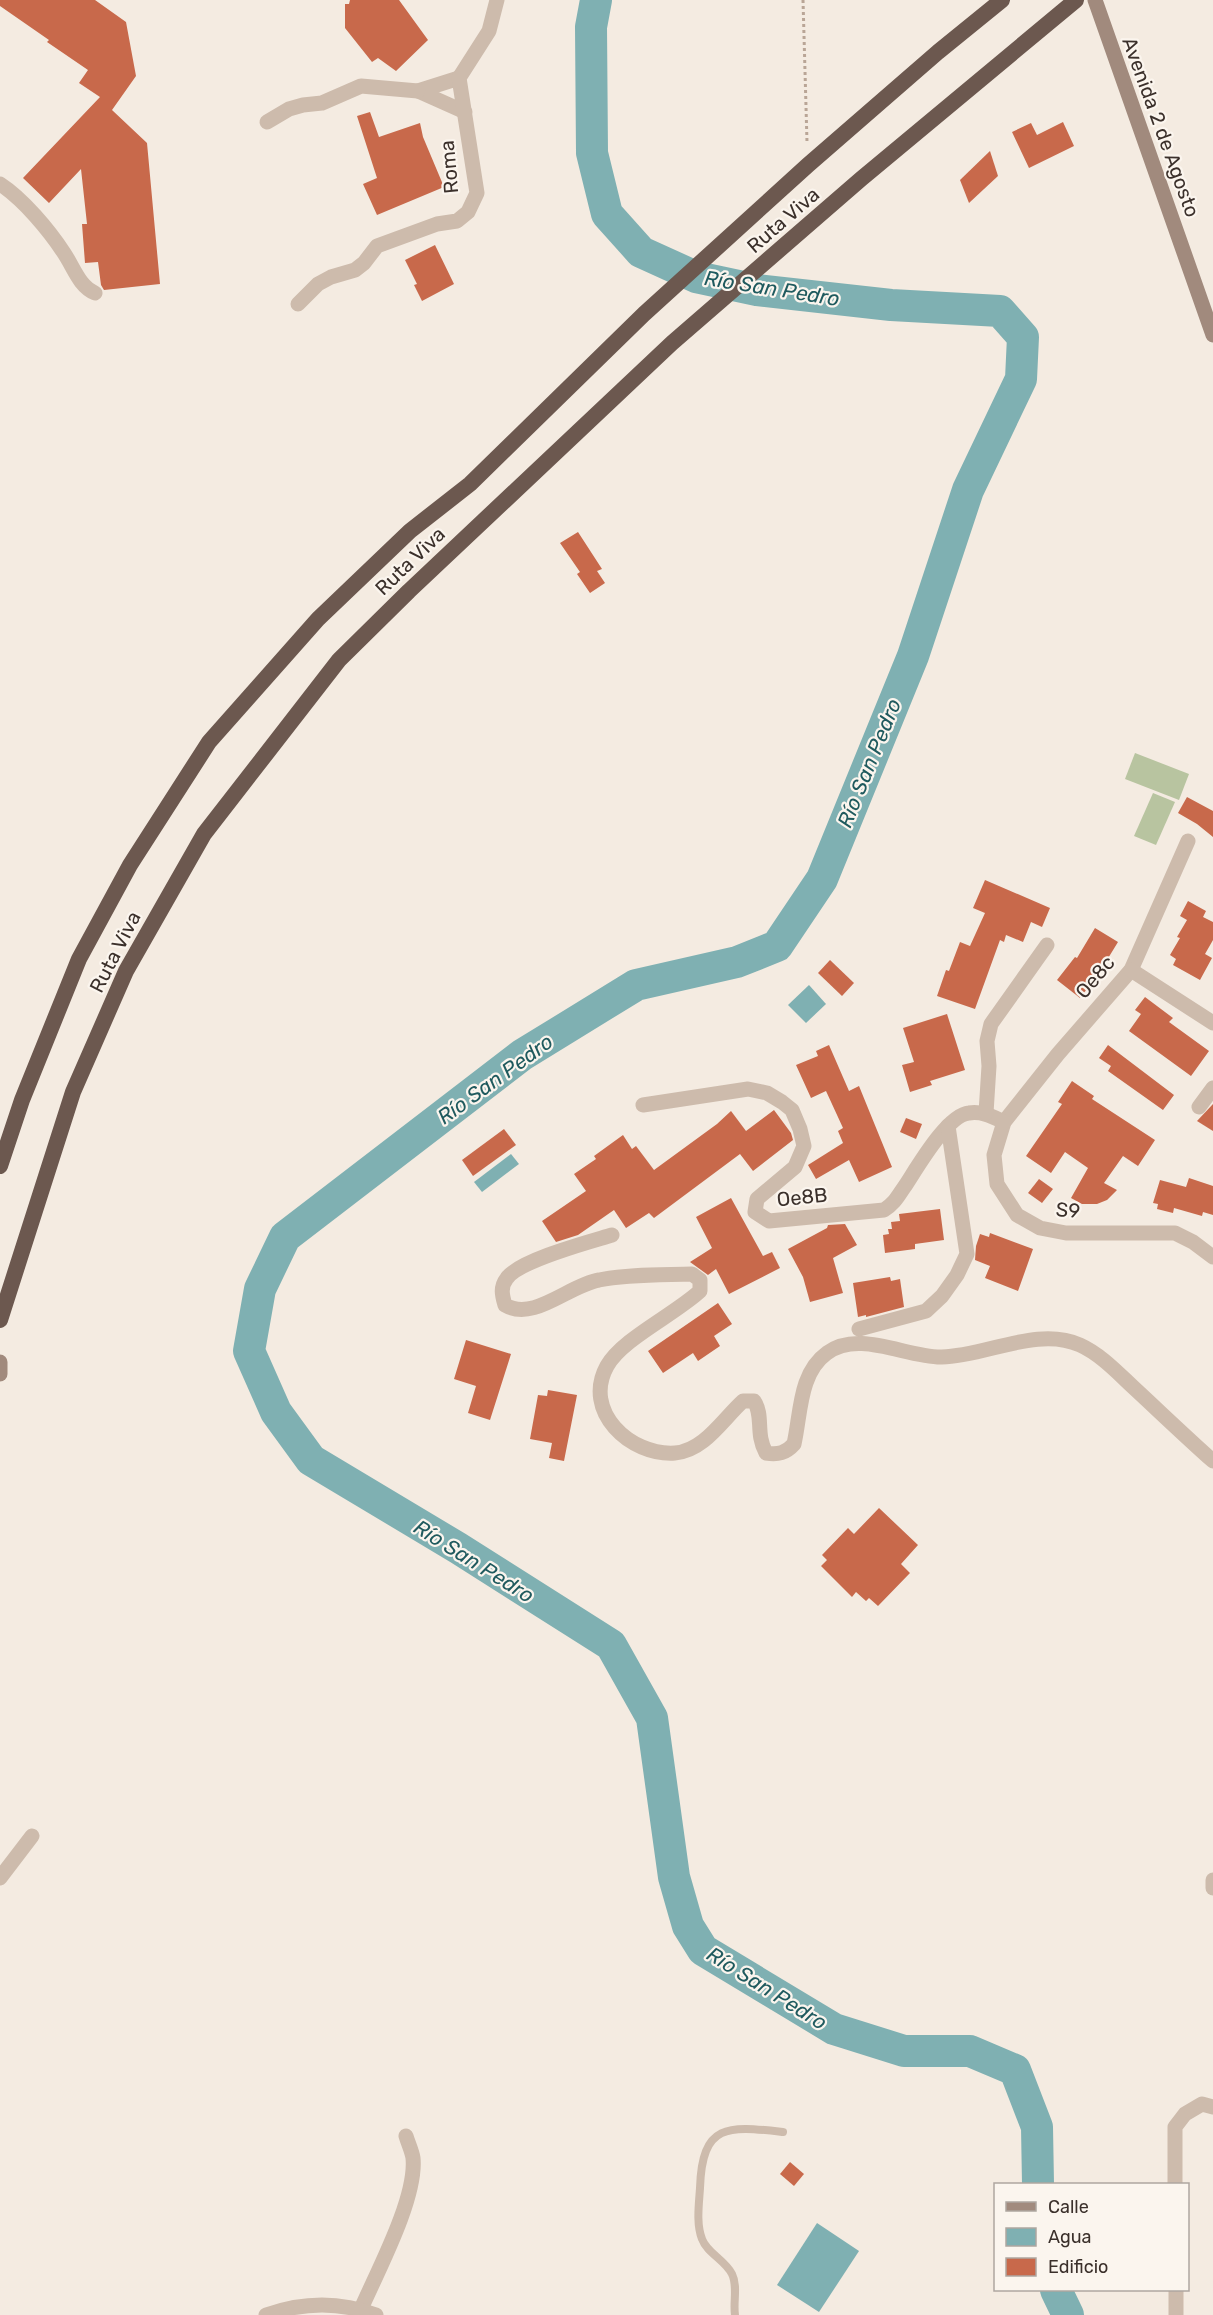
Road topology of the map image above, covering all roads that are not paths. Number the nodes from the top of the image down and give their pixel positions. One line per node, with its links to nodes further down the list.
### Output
1 (496, 0): 5 (street)
2 (1002, 0): 23 (highway, Ruta Viva)
3 (1076, 0): 26 (highway, Ruta Viva)
4 (1095, 0): 12 (main road, Avenida 2 de Agosto)
5 (459, 78): 6 (street); 7 (street, Roma)
6 (418, 91): 7 (street); 8 (street)
7 (465, 112): 11 (street, Roma)
8 (267, 122)
9 (0, 184): 10 (street)
10 (95, 293)
11 (298, 304)
12 (1213, 335)
13 (1188, 841): 15 (street, Oe8c)
14 (1047, 945): 20 (street)
15 (1131, 970): 16 (street); 21 (street, Oe8c)
16 (1213, 1023)
17 (1213, 1088): 19 (street)
18 (643, 1105): 22 (street, Oe8B)
19 (1199, 1107)
20 (986, 1113): 21 (street); 22 (street)
21 (1005, 1122): 25 (street, S9)
22 (948, 1126): 27 (street)
23 (0, 1166)
24 (612, 1235): 30 (street)
25 (1213, 1257)
26 (0, 1320)
27 (859, 1329)
28 (0, 1362): 29 (main road)
29 (0, 1374)
30 (1213, 1461)
31 (32, 1836): 32 (street)
32 (0, 1878)
33 (1213, 1880): 34 (street)
34 (1213, 1888)
35 (1213, 2107): 38 (street)
36 (783, 2132): 43 (lane)
37 (406, 2136): 40 (street)
38 (1175, 2183)
39 (1176, 2291): 44 (street)
40 (361, 2309): 41 (street); 42 (street)
41 (266, 2315)
42 (376, 2315)
43 (735, 2315)
44 (1176, 2315)

